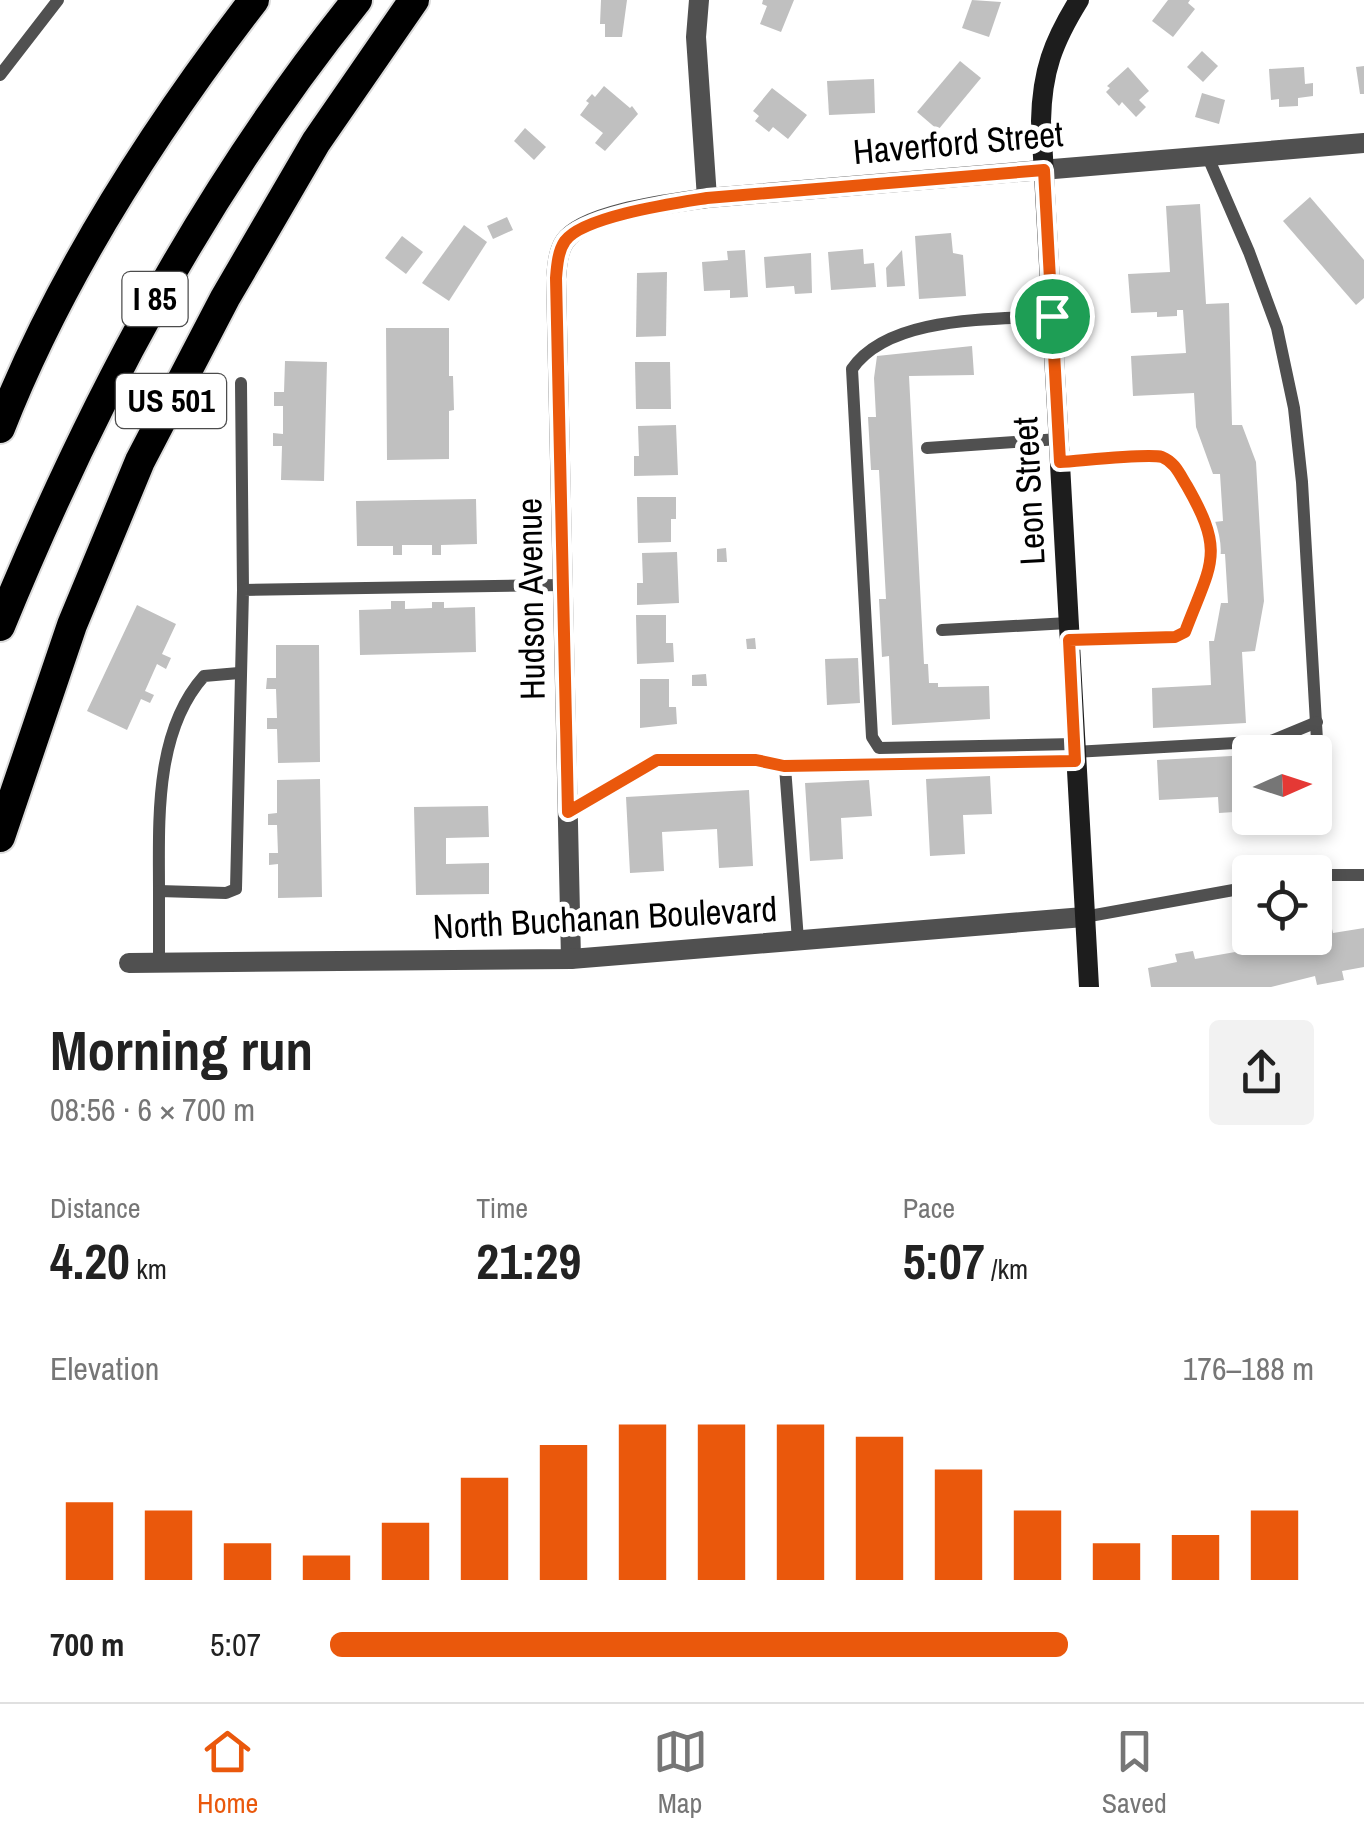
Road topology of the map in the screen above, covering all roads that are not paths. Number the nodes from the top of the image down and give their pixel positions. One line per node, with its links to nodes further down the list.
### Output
1 (58, 0): 7 (lane)
2 (254, 0): 14 (highway, I 85)
3 (357, 0): 23 (highway, I 85)
4 (414, 0): 34 (highway, US 501)
5 (698, 0): 11 (street)
6 (1078, 0): 10 (street, Leon Street)
7 (0, 74)
8 (1364, 143): 9 (street, Haverford Street)
9 (1208, 155): 10 (street, Haverford Street); 27 (lane)
10 (1044, 170): 11 (street, Haverford Street); 13 (street, Leon Street)
11 (707, 198): 12 (street, Haverford Street)
12 (566, 240): 21 (street, Hudson Avenue)
13 (1052, 316): 18 (street, Leon Street); 31 (lane)
14 (23, 368): 16 (highway); 17 (highway, I 85)
15 (241, 383): 22 (lane)
16 (0, 391)
17 (0, 428)
18 (1059, 439): 19 (lane); 20 (street, Leon Street)
19 (927, 448)
20 (1060, 462): 25 (street, Leon Street); 25 (lane)
21 (563, 585): 22 (lane); 33 (street, Hudson Avenue)
22 (243, 590): 26 (lane)
23 (0, 626)
24 (942, 630): 25 (lane)
25 (1068, 632): 31 (street, Leon Street)
26 (240, 672): 38 (lane); 38 (lane)
27 (1316, 722): 28 (lane); 29 (lane)
28 (1293, 735)
29 (1317, 735)
30 (1232, 748): 31 (lane)
31 (1074, 752): 32 (lane); 39 (street, Leon Street)
32 (784, 766): 33 (lane); 40 (lane)
33 (568, 812): 41 (street, Hudson Avenue)
34 (0, 837)
35 (1332, 875): 36 (lane)
36 (1364, 875)
37 (1232, 890): 39 (lane)
38 (159, 891): 43 (lane)
39 (1084, 917): 40 (street, North Buchanan Boulevard); 44 (street, Leon Street)
40 (798, 940): 41 (street, North Buchanan Boulevard)
41 (571, 959): 43 (street, North Buchanan Boulevard)
42 (129, 963): 43 (street, North Buchanan Boulevard)
43 (159, 963)
44 (1088, 987)

